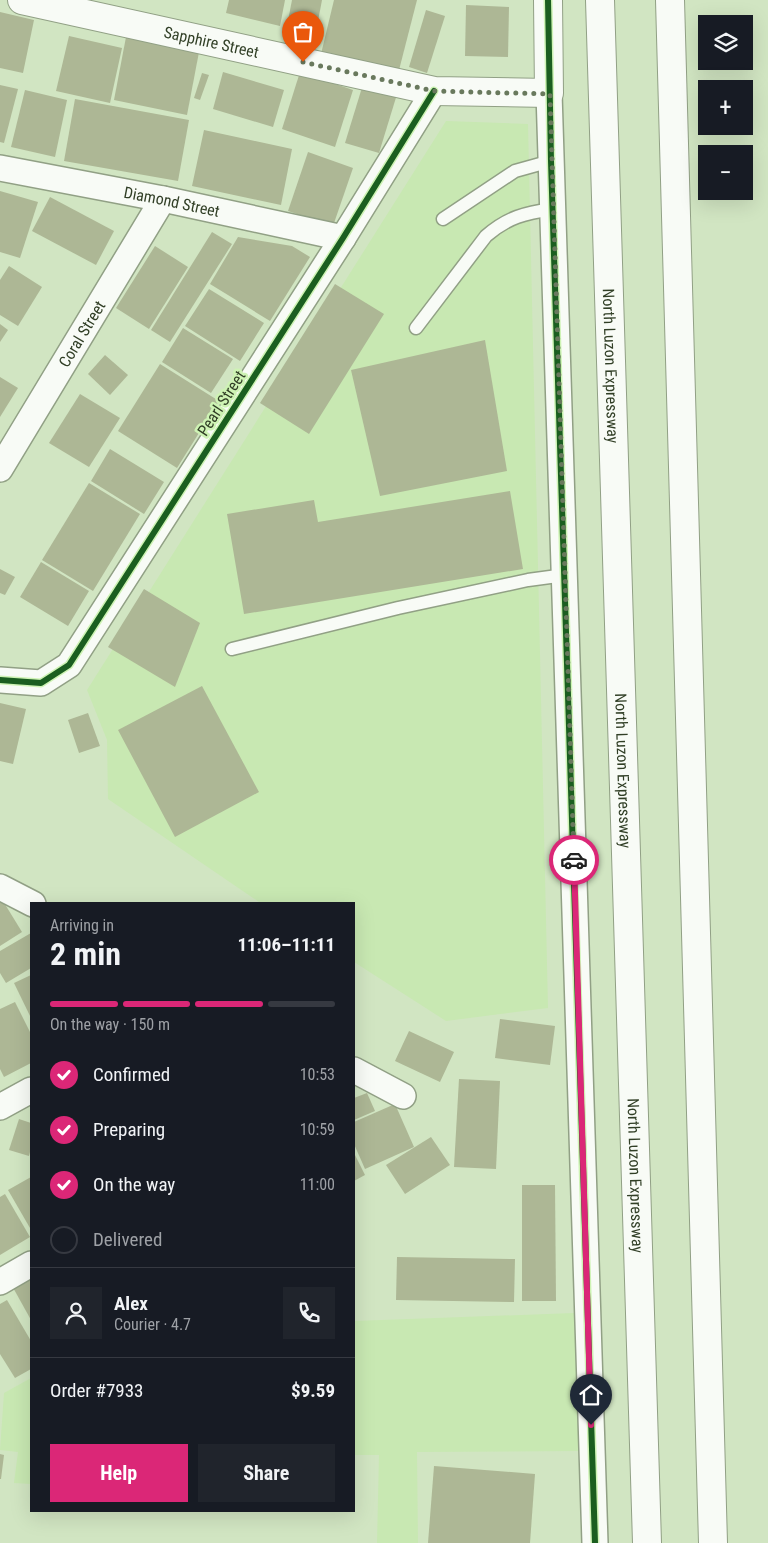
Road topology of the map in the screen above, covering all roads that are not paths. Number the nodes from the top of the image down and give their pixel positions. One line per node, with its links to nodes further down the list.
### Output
1 (22, 0): 5 (main road, Sapphire Street)
2 (545, 0): 6 (main road)
3 (600, 0): 27 (main road, North Luzon Expressway)
4 (670, 0): 28 (main road)
5 (434, 91): 6 (main road, Sapphire Street); 12 (street, Pearl Street)
6 (550, 94): 7 (street)
7 (551, 161): 10 (street); 11 (lane)
8 (0, 168): 9 (street, Diamond Street)
9 (163, 200): 12 (street, Diamond Street); 14 (street, Coral Street)
10 (553, 209): 13 (lane); 15 (street)
11 (443, 219)
12 (343, 238): 17 (street, Pearl Street)
13 (416, 328)
14 (0, 468)
15 (565, 575): 16 (lane); 26 (street)
16 (232, 649)
17 (0, 680)
18 (0, 887): 19 (street)
19 (30, 902)
20 (355, 1071): 22 (street)
21 (30, 1091): 23 (street)
22 (403, 1096)
23 (0, 1107)
24 (30, 1265): 25 (street)
25 (0, 1282)
26 (594, 1543)
27 (647, 1543)
28 (713, 1543)

